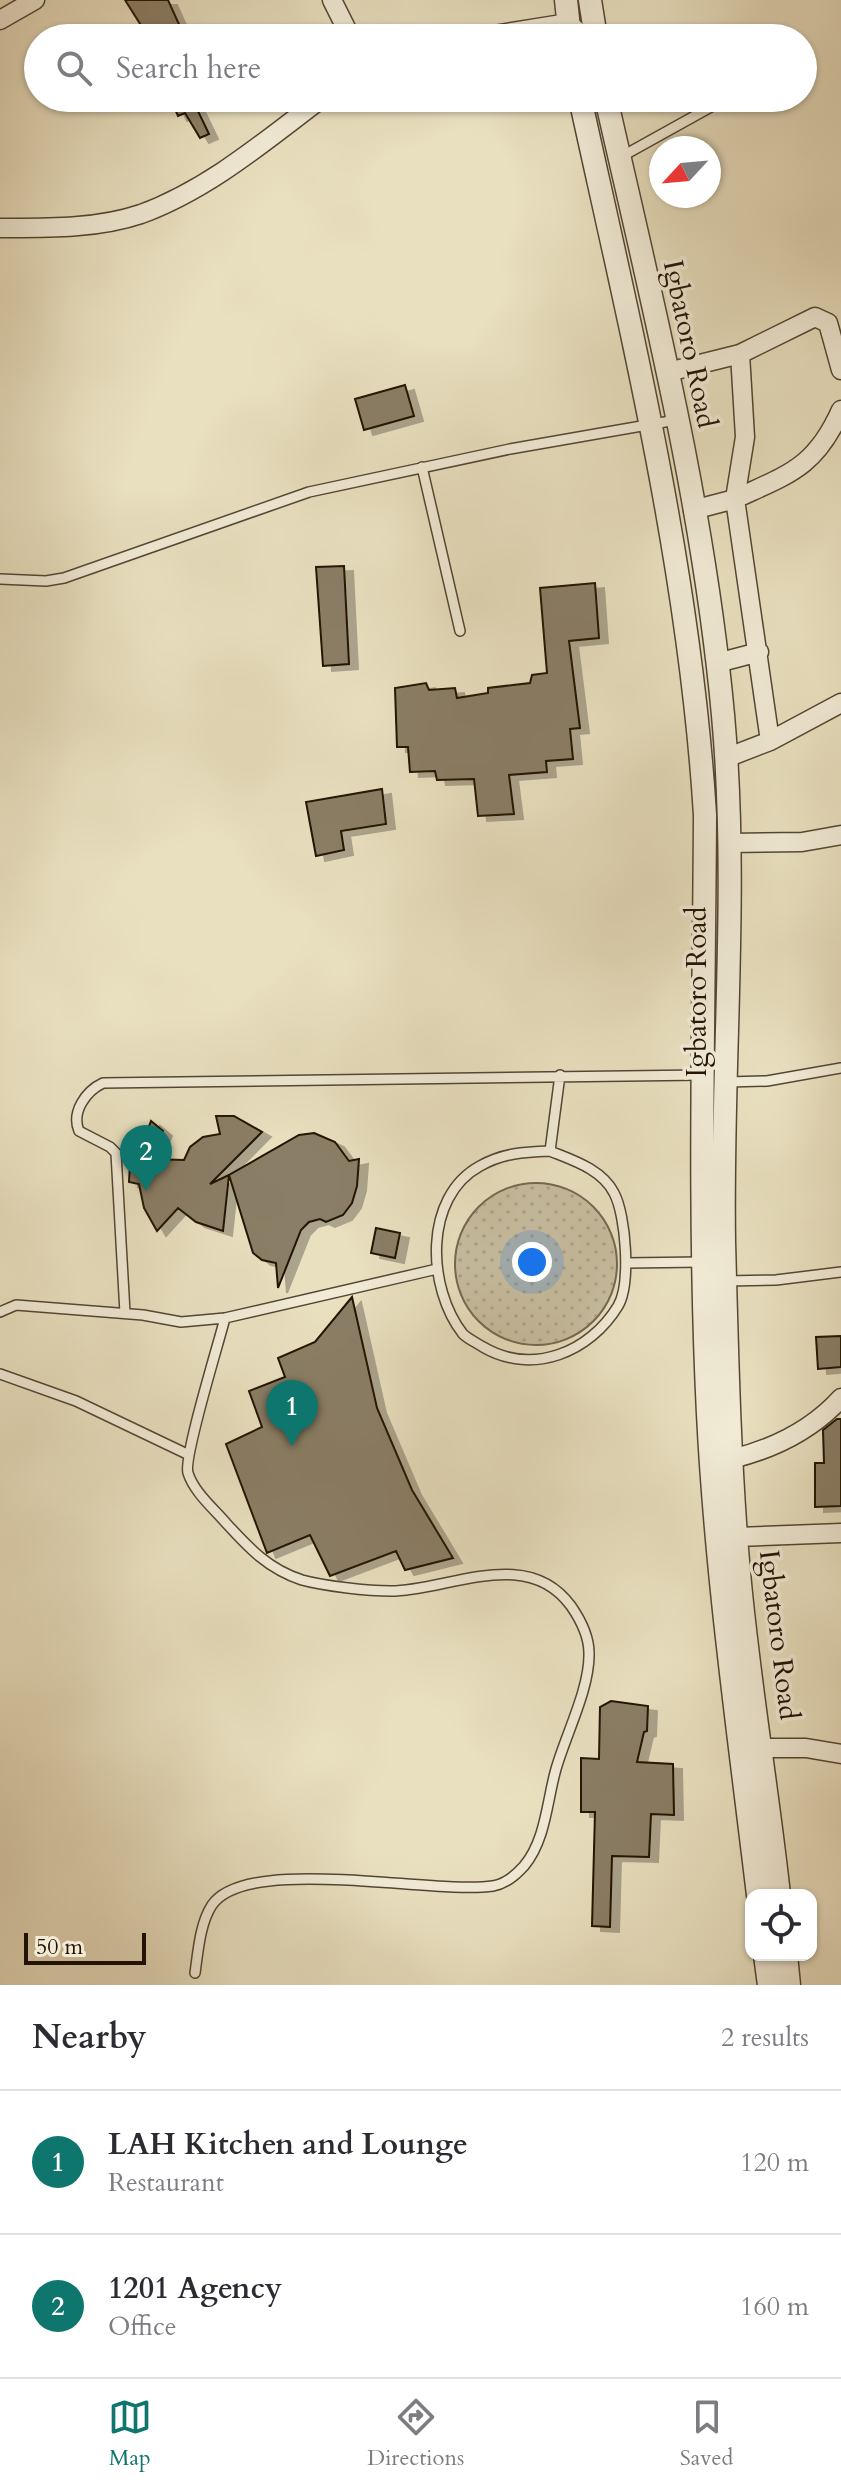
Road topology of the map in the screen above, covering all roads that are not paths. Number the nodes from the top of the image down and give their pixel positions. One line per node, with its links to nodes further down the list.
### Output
1 (35, 0): 5 (street)
2 (332, 0): 6 (street)
3 (566, 0): 7 (street)
4 (590, 0): 8 (street)
5 (0, 20)
6 (344, 24)
7 (573, 24)
8 (594, 24)
9 (303, 112): 14 (street)
10 (583, 112): 20 (street, Igbatoro Road)
11 (609, 112): 13 (street, Igbatoro Road)
12 (702, 112): 13 (lane)
13 (619, 158): 17 (street, Igbatoro Road)
14 (0, 228)
15 (740, 354): 16 (street); 17 (street); 22 (street)
16 (841, 370)
17 (668, 372): 19 (street, Igbatoro Road)
18 (841, 410): 22 (street)
19 (676, 420): 20 (lane); 23 (street, Igbatoro Road)
20 (650, 423): 21 (lane); 35 (street, Igbatoro Road)
21 (422, 467): 24 (lane); 25 (lane)
22 (735, 499): 23 (street); 26 (street)
23 (693, 510): 27 (street, Igbatoro Road)
24 (0, 579)
25 (460, 631)
26 (759, 652): 27 (street); 29 (street)
27 (717, 663): 30 (street, Igbatoro Road)
28 (841, 703): 29 (street)
29 (770, 741): 30 (street)
30 (726, 758): 32 (street, Igbatoro Road)
31 (841, 835): 32 (street)
32 (728, 843): 36 (street, Igbatoro Road)
33 (841, 1068): 36 (lane)
34 (560, 1075): 35 (lane); 37 (lane); 44 (lane)
35 (703, 1075): 38 (street, Igbatoro Road)
36 (727, 1082): 42 (street, Igbatoro Road)
37 (550, 1151): 39 (lane); 40 (lane)
38 (702, 1262): 39 (lane); 48 (street, Igbatoro Road)
39 (626, 1263): 40 (lane)
40 (437, 1269): 45 (lane)
41 (841, 1272): 42 (lane)
42 (725, 1281): 48 (street, Igbatoro Road)
43 (0, 1312): 44 (lane)
44 (125, 1313): 45 (lane)
45 (225, 1318): 49 (lane)
46 (0, 1374): 49 (lane)
47 (841, 1398): 50 (street)
48 (718, 1413): 50 (street, Igbatoro Road); 53 (street, Igbatoro Road)
49 (187, 1454): 59 (lane)
50 (732, 1459): 52 (street, Igbatoro Road)
51 (841, 1533): 52 (street)
52 (737, 1537): 53 (street, Igbatoro Road)
53 (752, 1748): 54 (street); 55 (street, Igbatoro Road); 56 (street, Igbatoro Road)
54 (841, 1754)
55 (758, 1889)
56 (778, 1889)
57 (766, 1961): 60 (street)
58 (787, 1961): 61 (street)
59 (195, 1973)
60 (769, 1985)
61 (789, 1985)

